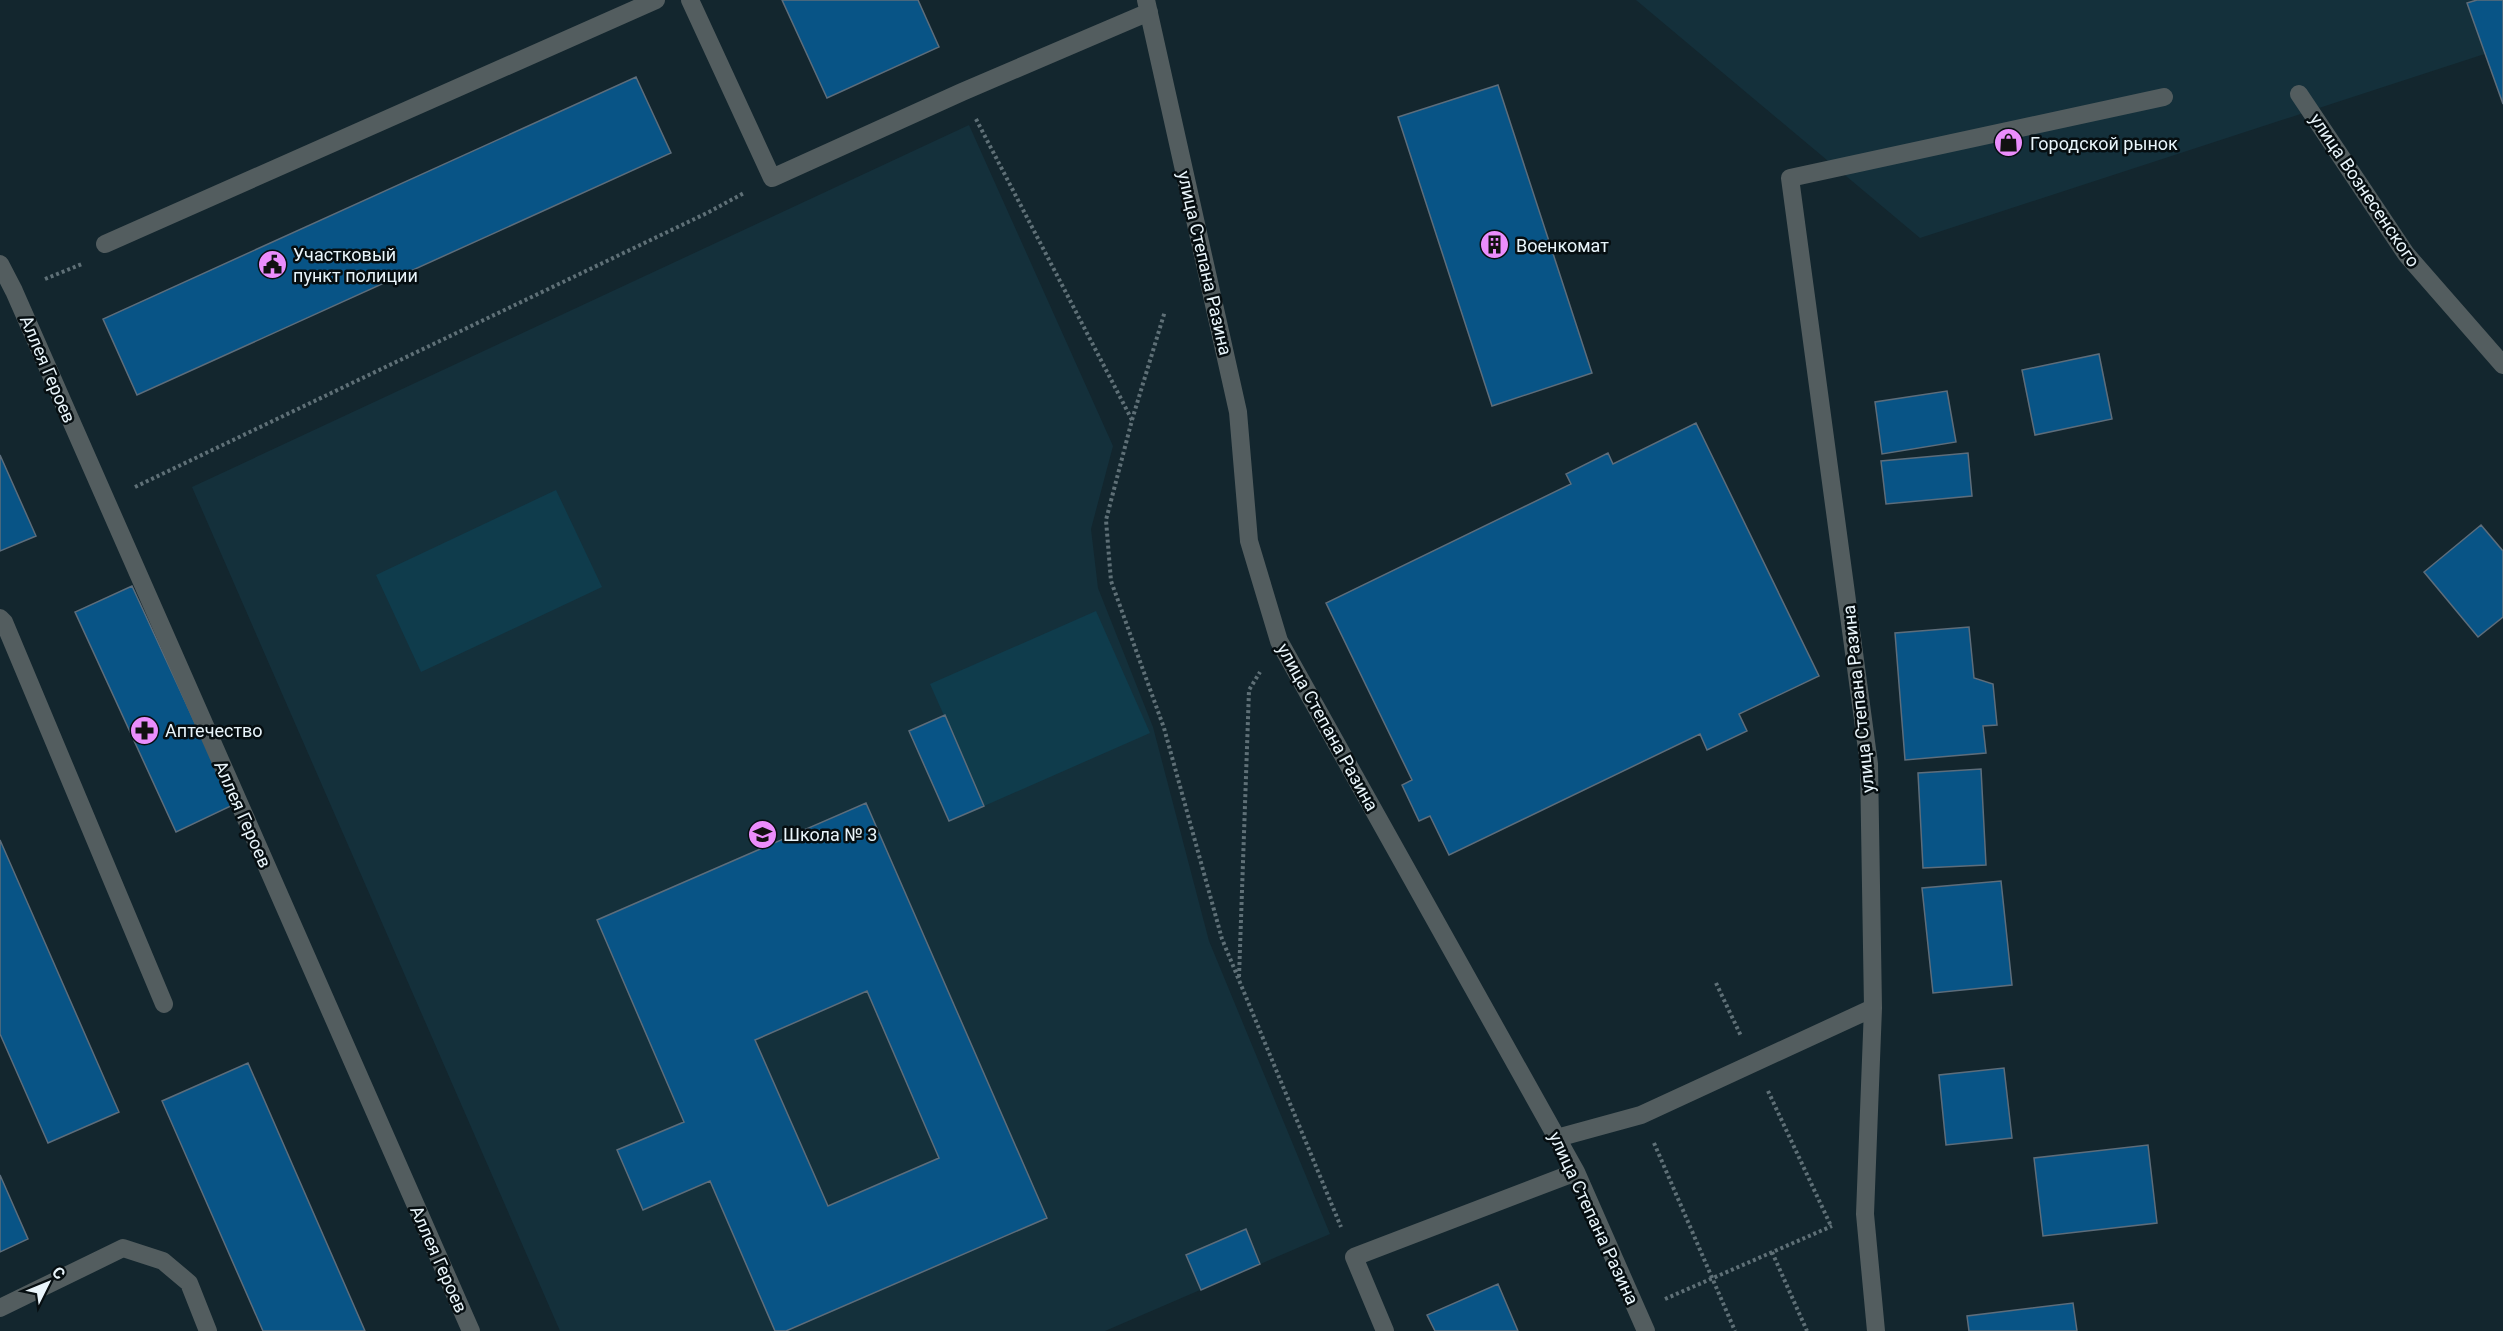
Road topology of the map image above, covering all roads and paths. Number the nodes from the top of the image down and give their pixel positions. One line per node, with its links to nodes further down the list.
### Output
1 (656, 0): 8 (street)
2 (690, 0): 7 (street)
3 (1148, 6): 4 (street); 16 (street, улица Степана Разина)
4 (962, 92): 7 (street); 13 (path)
5 (2300, 94): 12 (street, улица Вознесенского)
6 (2164, 97): 20 (street, улица Степана Разина)
7 (772, 178): 14 (path)
8 (105, 244): 10 (path)
9 (0, 264): 10 (street, Аллея Героев)
10 (14, 291): 14 (street, Аллея Героев)
11 (1165, 311): 13 (path)
12 (2503, 365)
13 (1132, 420): 17 (path)
14 (105, 502): 33 (street, Аллея Героев)
15 (0, 618): 19 (street)
16 (1280, 641): 17 (path); 23 (street, улица Степана Разина)
17 (1239, 980): 28 (path)
18 (1716, 983): 21 (path)
19 (164, 1004)
20 (1873, 1008): 21 (street); 25 (street, улица Степана Разина)
21 (1754, 1062): 22 (street); 26 (path)
22 (1641, 1115): 23 (street); 29 (path)
23 (1557, 1138): 24 (street, улица Степана Разина)
24 (1576, 1172): 28 (street); 31 (street, улица Степана Разина)
25 (1865, 1214): 26 (path); 38 (street, улица Степана Разина)
26 (1831, 1226): 27 (path)
27 (1772, 1252): 29 (path); 37 (path)
28 (1354, 1257): 34 (street)
29 (1712, 1279): 31 (path); 36 (path)
30 (0, 1308): 32 (street)
31 (1637, 1311): 35 (street, улица Степана Разина)
32 (208, 1331)
33 (471, 1331)
34 (1385, 1331)
35 (1646, 1331)
36 (1735, 1331)
37 (1807, 1331)
38 (1876, 1331)

